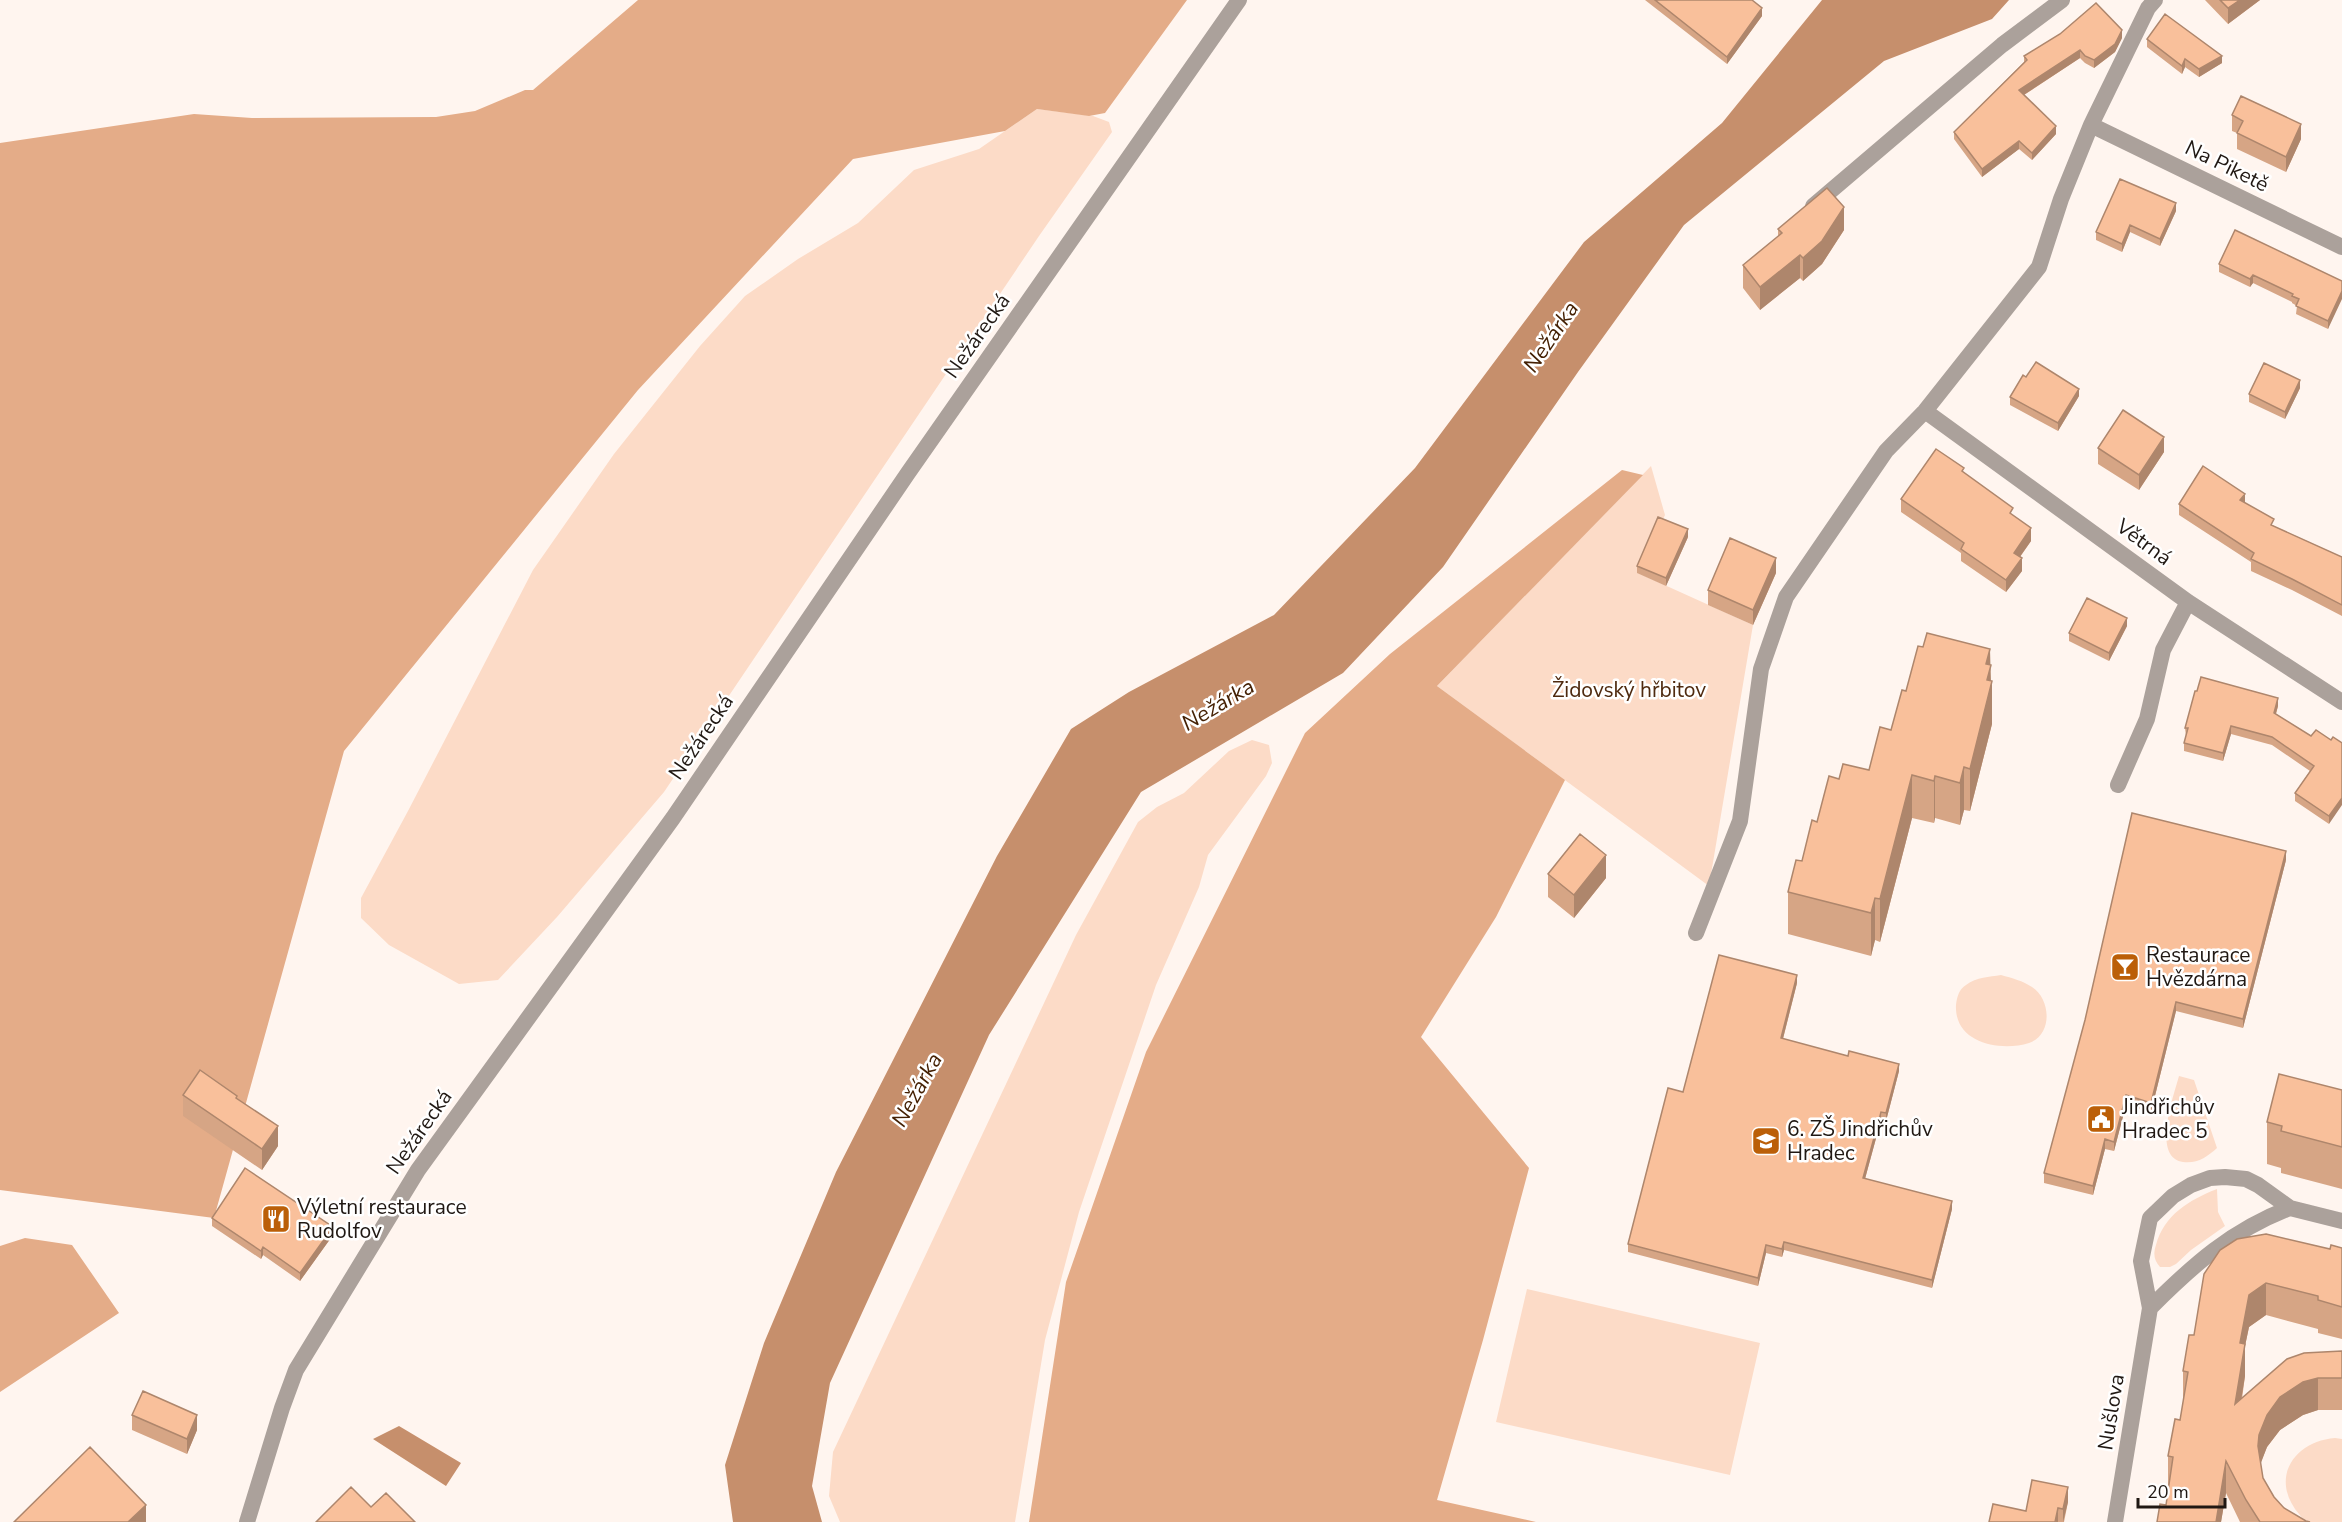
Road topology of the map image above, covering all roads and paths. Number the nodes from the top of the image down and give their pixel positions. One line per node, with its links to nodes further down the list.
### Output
1 (1239, 0): 15 (street, Nežárecká)
2 (2062, 0): 5 (street)
3 (2155, 0): 4 (street)
4 (2091, 125): 6 (street, Na Piketě); 7 (street)
5 (1803, 214)
6 (2342, 247)
7 (1925, 411): 8 (street, Větrná); 11 (street)
8 (2188, 602): 9 (street, Větrná); 10 (street)
9 (2342, 702)
10 (2118, 785)
11 (1695, 933)
12 (2290, 1208): 13 (street); 14 (street); 14 (street)
13 (2342, 1221)
14 (2150, 1308): 16 (street, Nušlova)
15 (247, 1522)
16 (2115, 1522)

